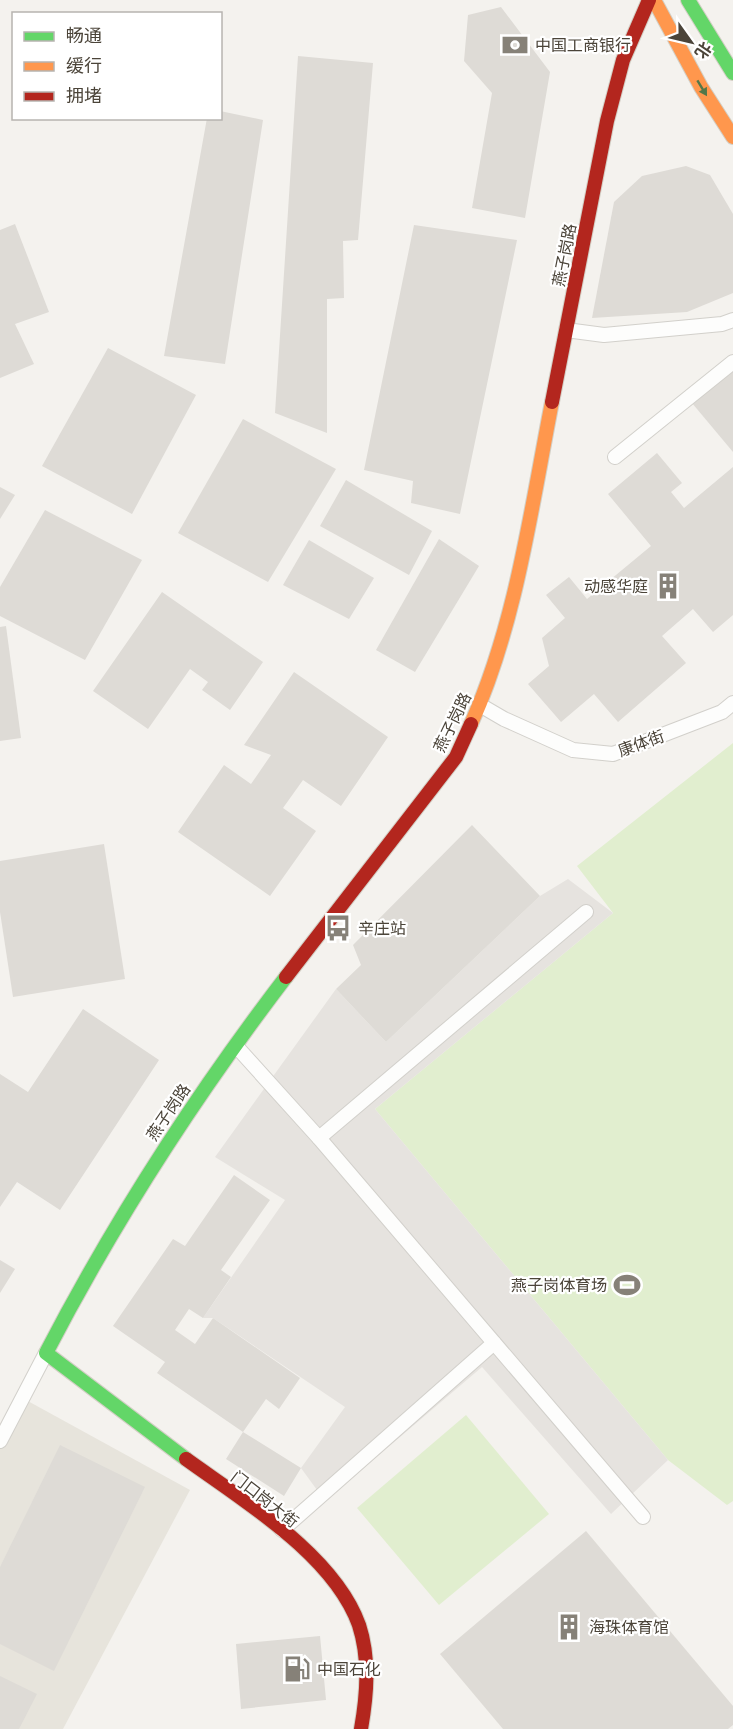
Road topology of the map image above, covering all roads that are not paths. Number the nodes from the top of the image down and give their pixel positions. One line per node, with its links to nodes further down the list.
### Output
1 (649, 0): 9 (street, 燕子岗路)
2 (654, 0): 7 (street, one-way to 7)
3 (684, 0): 4 (street)
4 (689, 0): 5 (street); 6 (street)
5 (702, 0)
6 (733, 73)
7 (733, 137)
8 (733, 320): 9 (lane)
9 (566, 330): 13 (street, 燕子岗路)
10 (733, 362): 11 (lane)
11 (615, 457)
12 (733, 703): 13 (lane, 康体街)
13 (480, 705): 15 (street, 燕子岗路)
14 (586, 912): 16 (lane)
15 (236, 1046): 16 (lane); 18 (street, 燕子岗路)
16 (319, 1138): 17 (lane)
17 (494, 1343): 20 (lane); 21 (lane)
18 (46, 1353): 19 (lane); 21 (street, 门口岗大街)
19 (0, 1441)
20 (643, 1517)
21 (281, 1531): 22 (street, 门口岗大街)
22 (361, 1729)

